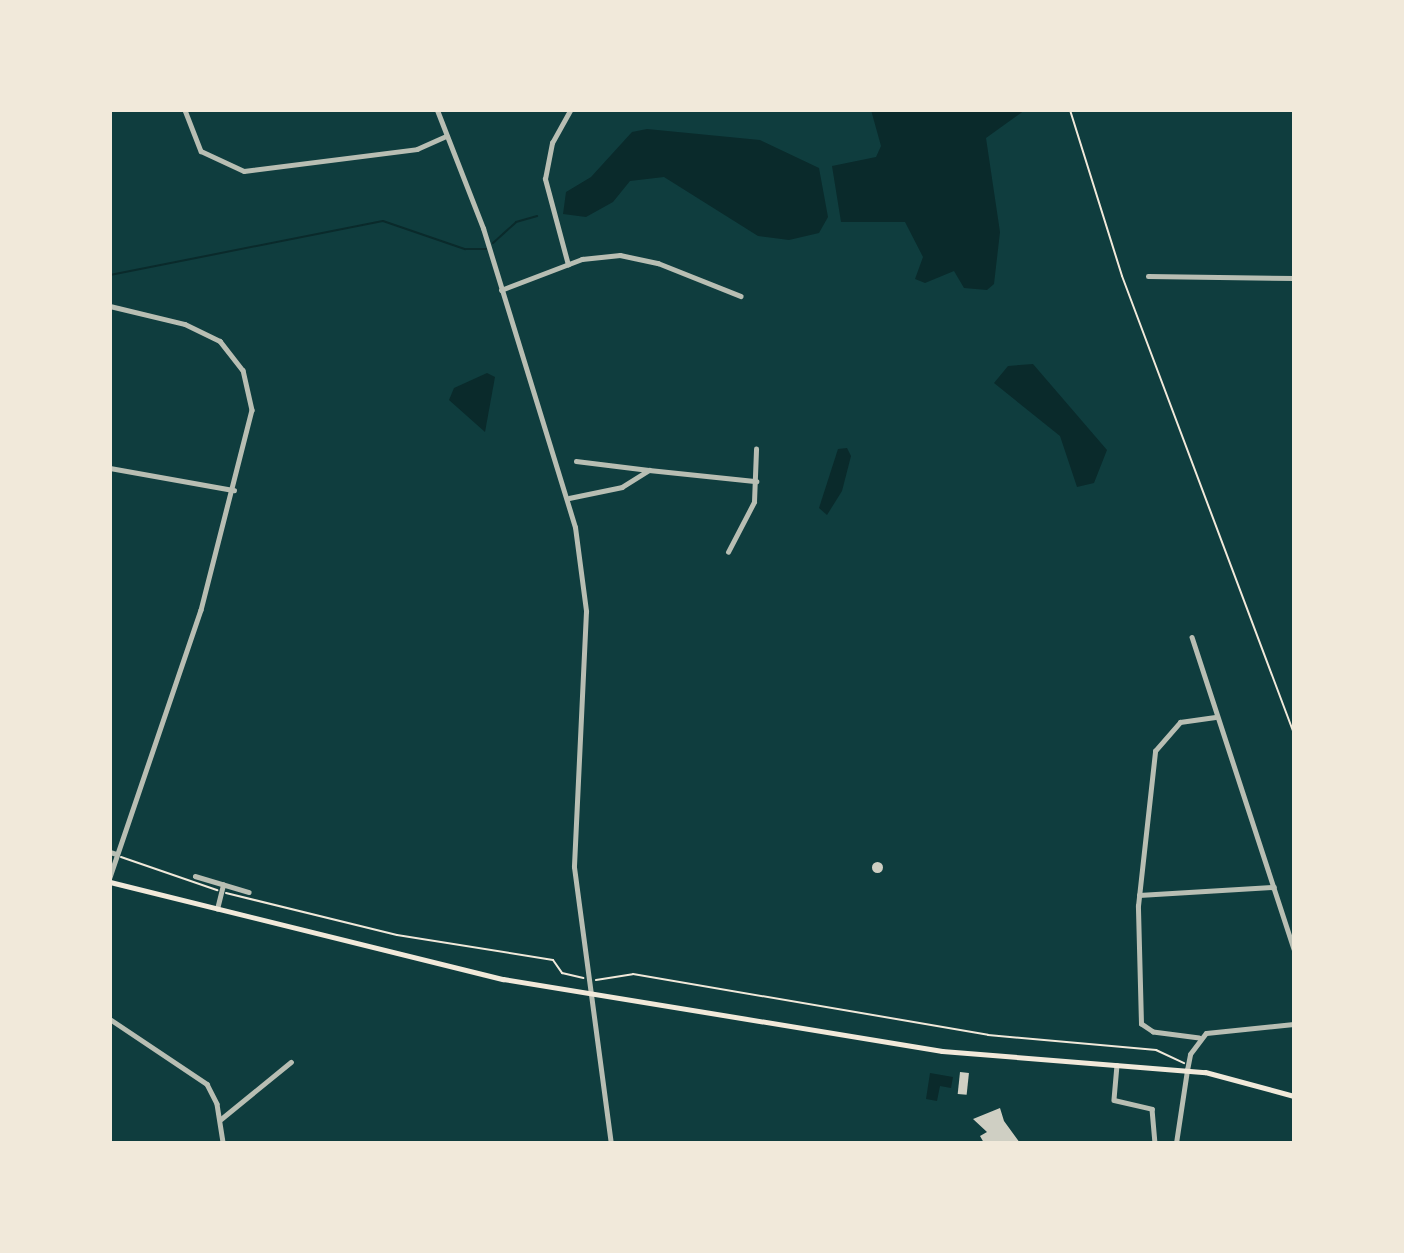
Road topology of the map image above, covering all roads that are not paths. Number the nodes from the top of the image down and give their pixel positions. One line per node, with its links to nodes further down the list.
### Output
1 (185, 110): 4 (street)
2 (437, 110): 4 (street)
3 (569, 110): 5 (street)
4 (446, 136): 8 (street)
5 (568, 265): 8 (street); 9 (street)
6 (1148, 276): 7 (street)
7 (1294, 278)
8 (500, 290): 17 (street)
9 (741, 296)
10 (110, 306): 16 (street)
11 (756, 449): 15 (street)
12 (576, 461): 14 (street)
13 (110, 468): 16 (street)
14 (649, 470): 15 (street); 17 (street)
15 (756, 481): 18 (street)
16 (234, 490): 22 (street)
17 (569, 498): 31 (street)
18 (728, 552)
19 (1192, 638): 20 (street)
20 (1217, 717): 26 (street); 28 (street)
21 (110, 852): 22 (street)
22 (117, 855): 24 (street)
23 (195, 876): 25 (street)
24 (110, 880): 29 (main road)
25 (223, 885): 27 (street); 29 (street)
26 (1274, 887): 28 (street); 30 (street)
27 (249, 892)
28 (1139, 895): 34 (street)
29 (217, 909): 31 (main road)
30 (1294, 949)
31 (587, 993): 36 (main road); 41 (street)
32 (110, 1019): 39 (street)
33 (1294, 1024): 34 (street)
34 (1199, 1038): 37 (street)
35 (291, 1062): 39 (street)
36 (1117, 1065): 37 (main road); 42 (street)
37 (1188, 1067): 38 (main road); 43 (street)
38 (1294, 1096)
39 (222, 1119): 40 (street)
40 (223, 1143)
41 (611, 1143)
42 (1155, 1143)
43 (1176, 1143)

